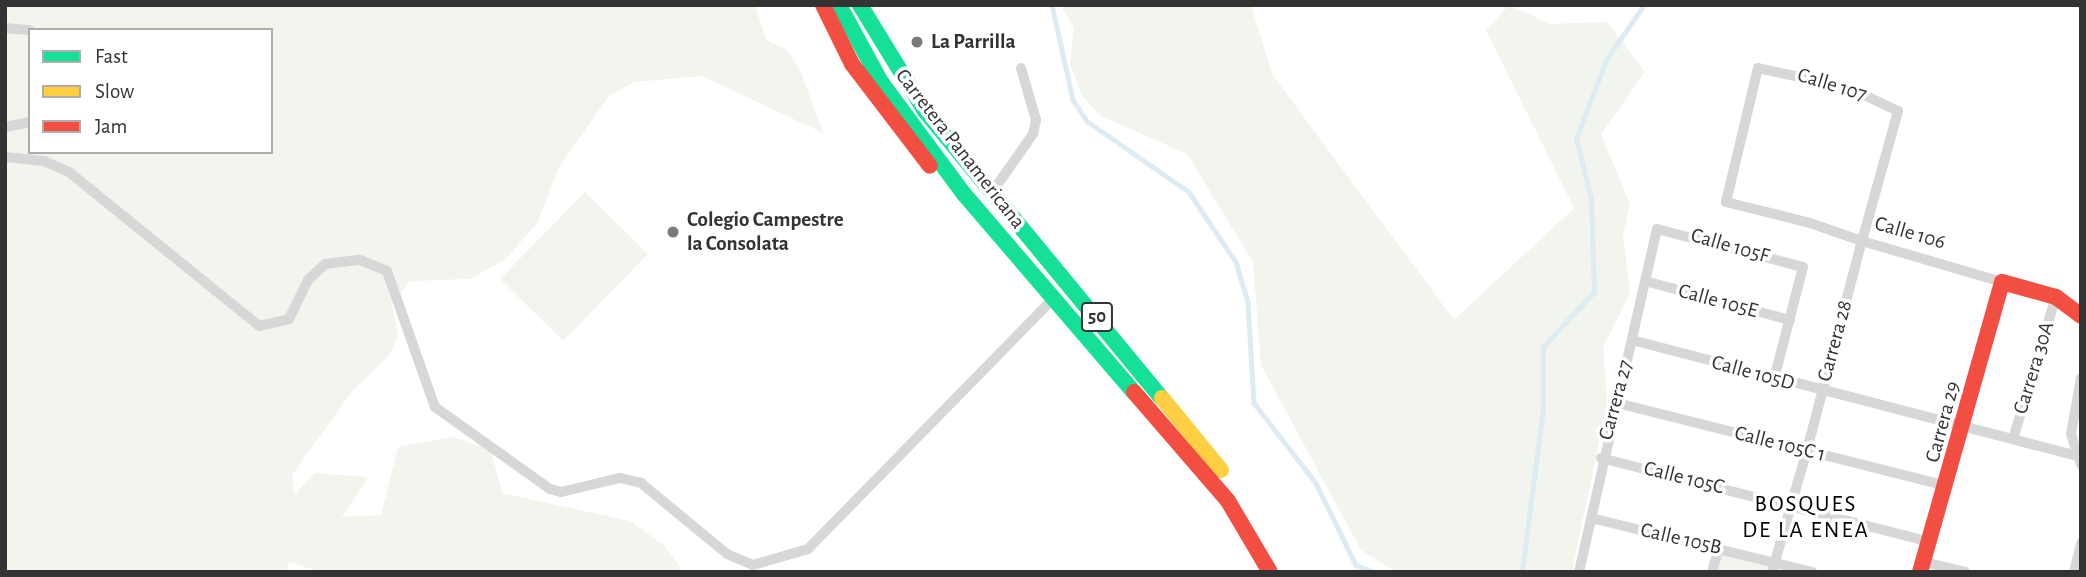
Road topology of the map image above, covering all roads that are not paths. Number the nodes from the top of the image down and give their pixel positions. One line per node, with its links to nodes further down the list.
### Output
1 (823, 5): 13 (main road)
2 (839, 5): 13 (main road, Carretera Panamericana / 50)
3 (867, 7): 11 (main road, Carretera Panamericana / 50); 11 (main road)
4 (5, 28): 5 (street)
5 (28, 30)
6 (1021, 68): 12 (street)
7 (1898, 111): 14 (street, Calle 107); 16 (street, Carrera 28)
8 (28, 122): 9 (street)
9 (5, 127)
10 (5, 157): 19 (street)
11 (964, 160): 12 (main road, Carretera Panamericana / 50)
12 (993, 191): 42 (main road, Carretera Panamericana / 50)
13 (964, 194): 19 (main road, Carretera Panamericana / 50)
14 (1723, 198): 16 (street, Calle 106)
15 (1657, 229): 17 (street, Carrera 27); 22 (street, Calle 105F)
16 (1862, 241): 18 (street, Calle 106); 26 (street, Carrera 28)
17 (1645, 281): 22 (street, Calle 105E); 23 (street, Carrera 27)
18 (2002, 282): 20 (main road, Calle 106); 28 (main road, Carrera 29)
19 (1056, 296): 41 (main road, Carretera Panamericana / 50)
20 (2056, 297): 21 (main road, Calle 106); 29 (street, Carrera 30A)
21 (2081, 316)
22 (1790, 320): 25 (street)
23 (1632, 340): 25 (street, Calle 105D); 27 (street, Carrera 27)
24 (2081, 378): 32 (street)
25 (1774, 379): 26 (street, Calle 105D)
26 (1822, 392): 28 (street, Calle 105D); 30 (street, Carrera 28)
27 (1613, 402): 30 (street, Calle 105C 1); 31 (street, Carrera 27)
28 (1963, 428): 29 (street, Calle 105D); 33 (main road, Carrera 29)
29 (2013, 439): 32 (street, Calle 105D)
30 (1807, 450): 33 (street, Calle 105C 1); 34 (street, Carrera 28)
31 (1601, 458): 34 (street, Calle 105C); 35 (street, Carrera 27)
32 (2080, 460)
33 (1947, 486): 36 (main road, Carrera 29)
34 (1792, 504): 36 (street, Calle 105C); 39 (street, Carrera 28)
35 (1591, 518): 38 (street, Calle 105B); 43 (street, Carrera 27)
36 (1931, 542): 40 (main road, Carrera 29)
37 (2081, 543): 47 (street)
38 (1718, 547): 39 (street, Calle 105B); 44 (street)
39 (1773, 567): 45 (street, Calle 105B)
40 (1922, 567): 46 (street)
41 (1270, 572)
42 (1285, 572)
43 (1579, 572)
44 (1712, 572)
45 (1812, 572)
46 (1965, 572)
47 (2074, 572)

